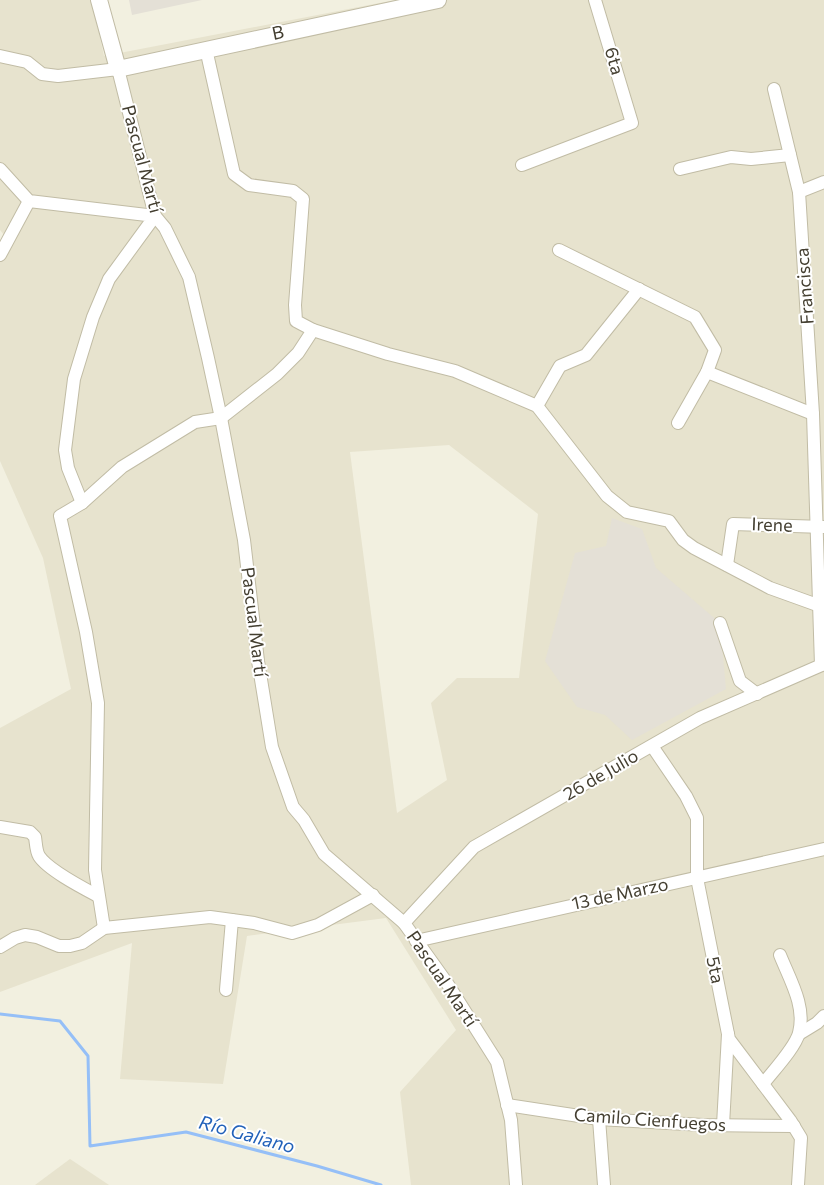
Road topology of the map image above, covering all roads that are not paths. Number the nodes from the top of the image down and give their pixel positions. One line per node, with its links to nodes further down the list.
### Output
1 (99, 0): 6 (street, Pascual Martí)
2 (438, 0): 4 (street, B)
3 (595, 0): 9 (street, 6ta)
4 (206, 49): 6 (street, B); 19 (street)
5 (0, 56): 6 (street)
6 (118, 69): 15 (street, Pascual Martí)
7 (774, 89): 8 (street, Francisca)
8 (790, 155): 10 (street); 13 (street, Francisca)
9 (522, 165)
10 (680, 169)
11 (0, 170): 14 (street)
12 (824, 182): 13 (street)
13 (799, 192): 22 (street, Francisca)
14 (29, 201): 15 (street); 17 (street)
15 (154, 216): 23 (street, Pascual Martí); 26 (street)
16 (559, 250): 18 (street)
17 (0, 256)
18 (639, 289): 20 (street); 21 (street)
19 (313, 330): 21 (street); 23 (street)
20 (707, 372): 22 (street); 24 (street)
21 (537, 406): 28 (street)
22 (814, 414): 25 (street, Francisca)
23 (221, 418): 26 (street); 37 (street, Pascual Martí)
24 (678, 423)
25 (820, 460): 27 (street, Francisca)
26 (82, 503): 38 (street)
27 (821, 527): 28 (street, Irene); 29 (street, Francisca)
28 (727, 565): 29 (street)
29 (820, 606): 31 (street, Francisca)
30 (720, 623): 32 (street)
31 (823, 665): 32 (street, 26 de Julio)
32 (757, 694): 33 (street, 26 de Julio)
33 (652, 746): 36 (street, 5ta); 40 (street, 26 de Julio)
34 (0, 826): 38 (street)
35 (824, 849): 36 (street, 13 de Marzo)
36 (696, 878): 42 (street, 13 de Marzo); 47 (street, 5ta)
37 (373, 895): 39 (street); 40 (street, Pascual Martí)
38 (98, 896): 41 (street)
39 (232, 920): 41 (street); 45 (street)
40 (404, 922): 42 (street, Pascual Martí)
41 (104, 928): 43 (street)
42 (416, 941): 50 (street, Pascual Martí)
43 (0, 947)
44 (780, 955): 48 (street)
45 (226, 990)
46 (824, 1016): 48 (street)
47 (728, 1034): 49 (street, 5ta); 52 (street)
48 (799, 1034): 49 (street)
49 (763, 1084): 53 (street, 5ta)
50 (507, 1106): 51 (street, Camilo Cienfuegos); 54 (street, Pascual Martí)
51 (600, 1119): 52 (street, Camilo Cienfuegos); 55 (street)
52 (723, 1125): 53 (street, Camilo Cienfuegos)
53 (794, 1126): 56 (street, 5ta)
54 (516, 1185)
55 (604, 1185)
56 (798, 1185)

